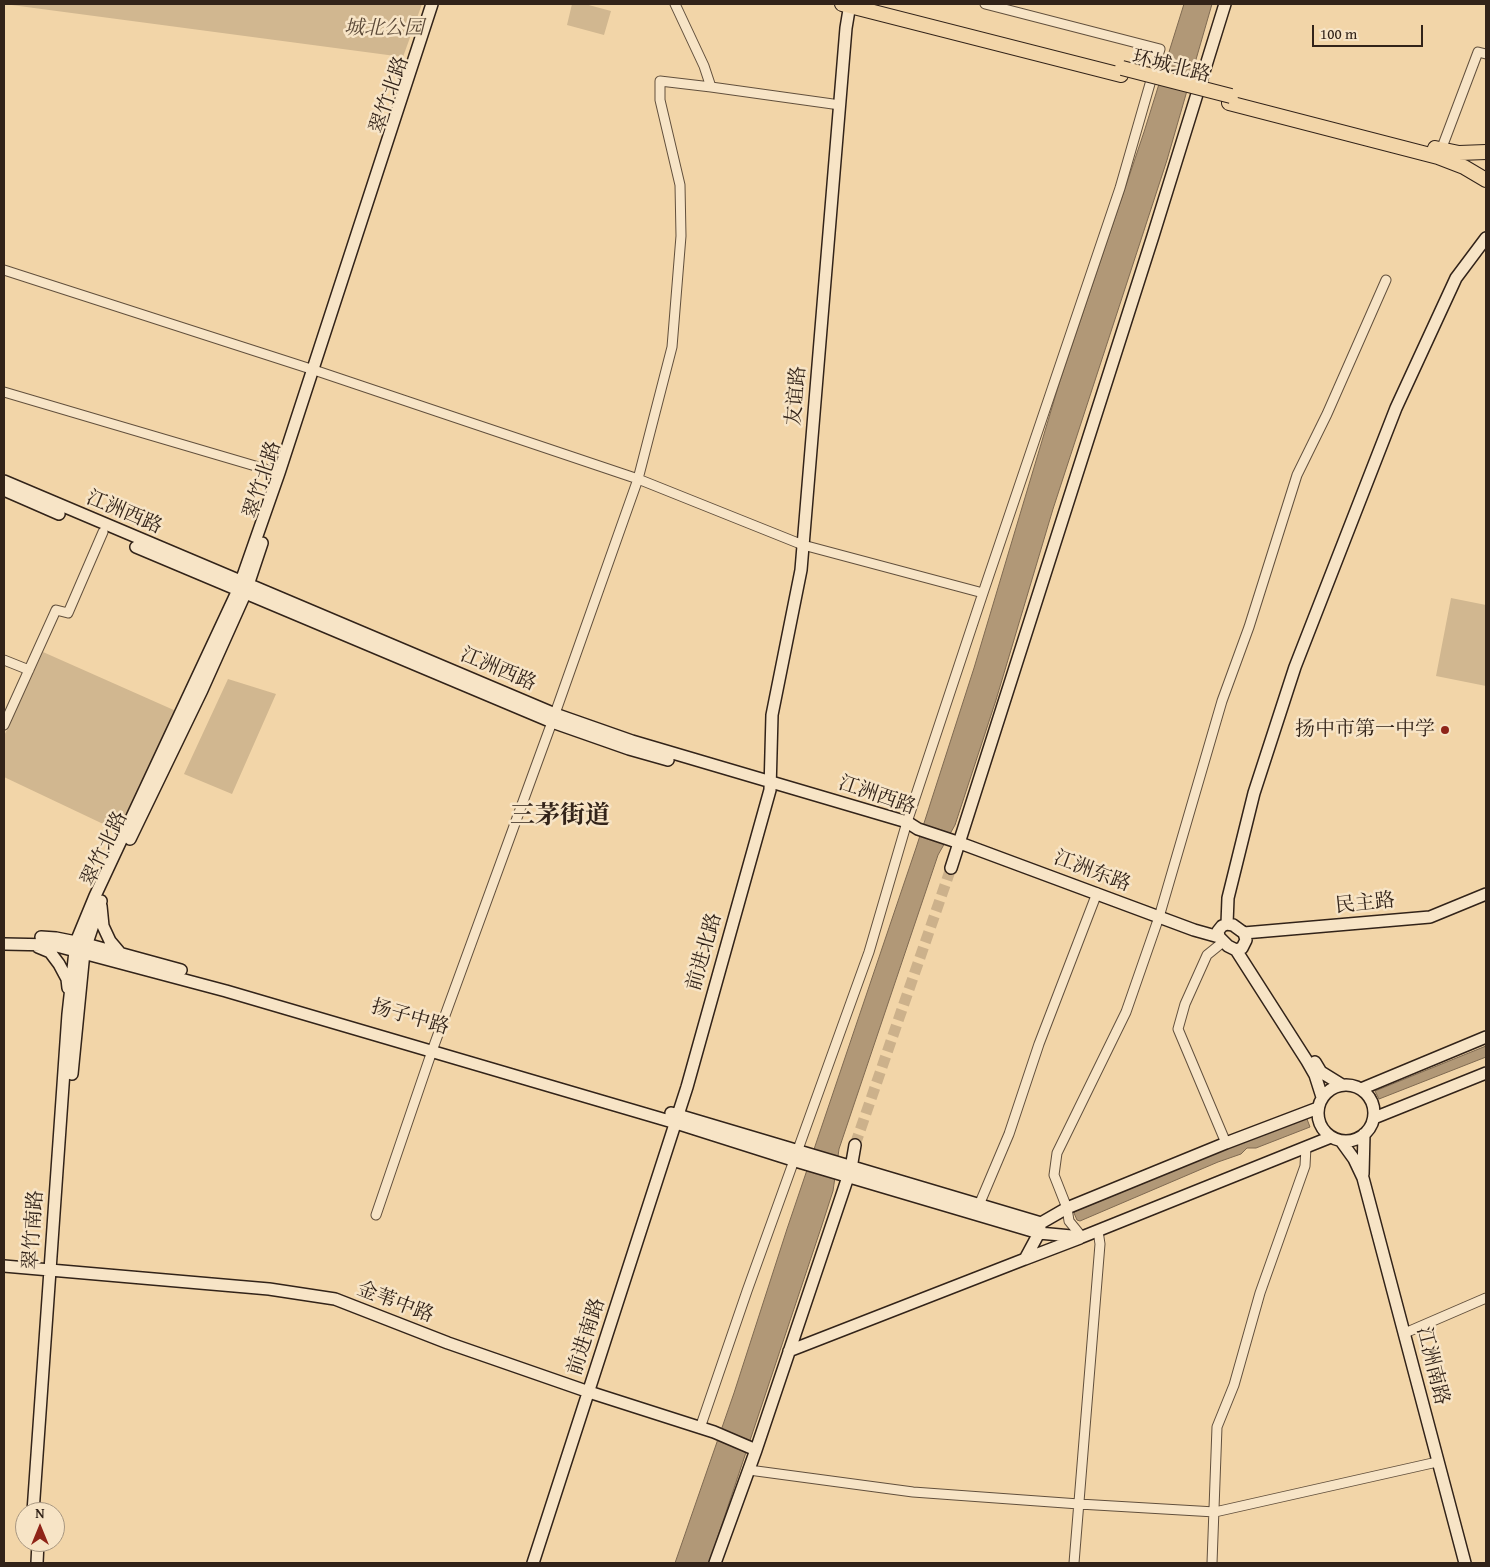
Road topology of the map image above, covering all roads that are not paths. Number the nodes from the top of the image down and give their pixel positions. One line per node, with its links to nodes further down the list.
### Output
1 (432, 4): 19 (main road, 翠竹北路)
2 (440, 4): 19 (main road, 翠竹北路)
3 (675, 4): 10 (street)
4 (847, 4): 9 (main road, 环城北路); 12 (main road, 友谊路)
5 (873, 4): 9 (main road, 环城北路)
6 (985, 4): 28 (street)
7 (1225, 4): 35 (main road)
8 (1486, 54): 13 (street)
9 (1122, 71): 11 (main road, 环城北路, bridge)
10 (711, 87): 12 (street); 22 (street)
11 (1230, 100): 13 (main road, 环城北路); 15 (main road, 环城北路)
12 (840, 105): 26 (main road, 友谊路)
13 (1441, 150): 14 (main road, 环城北路)
14 (1486, 152)
15 (1486, 180)
16 (1486, 238): 41 (main road)
17 (4, 270): 19 (street)
18 (1386, 280): 40 (street)
19 (314, 371): 21 (main road, 翠竹北路); 22 (street); 27 (main road, 翠竹北路)
20 (4, 392): 21 (street)
21 (279, 473): 27 (main road, 翠竹北路)
22 (638, 479): 26 (street); 31 (street)
23 (4, 482): 27 (main road, 江洲西路)
24 (4, 490): 25 (main road, 江洲西路)
25 (103, 532): 27 (main road, 江洲西路); 30 (street)
26 (803, 545): 28 (street); 33 (main road, 友谊路)
27 (243, 588): 31 (main road, 江洲西路); 39 (main road, 翠竹北路); 47 (main road, 翠竹北路)
28 (983, 593): 34 (street)
29 (4, 660): 30 (street)
30 (28, 670): 32 (street)
31 (554, 718): 33 (main road, 江洲西路); 52 (street)
32 (4, 725)
33 (771, 786): 34 (main road, 江洲西路); 58 (main road, 前进北路)
34 (906, 826): 35 (main road, 江洲西路); 64 (street)
35 (956, 842): 36 (main road); 37 (main road, 江洲东路)
36 (951, 868)
37 (1097, 893): 40 (main road, 江洲东路); 67 (street)
38 (1486, 894): 42 (main road, 民主路)
39 (101, 900): 47 (main road, 翠竹北路); 49 (main road)
40 (1159, 917): 44 (main road, 江洲东路); 68 (street)
41 (1227, 924): 42 (main road); 44 (main road)
42 (1244, 933): 48 (main road)
43 (4, 937): 47 (main road, 扬子中路)
44 (1221, 940): 48 (main road); 61 (street)
45 (4, 944): 46 (main road, 扬子中路)
46 (32, 945): 47 (main road, 扬子中路); 50 (main road)
47 (80, 947): 49 (main road, 扬子中路); 50 (main road, 翠竹南路); 52 (main road, 扬子中路); 75 (main road, 翠竹南路)
48 (1239, 949): 54 (main road); 56 (main road)
49 (121, 954): 52 (main road, 扬子中路)
50 (70, 995): 75 (main road, 翠竹南路)
51 (1486, 1036): 55 (main road)
52 (434, 1048): 58 (main road, 扬子中路); 69 (street)
53 (1486, 1073): 57 (main road)
54 (1342, 1085): 55 (main road); 56 (main road)
55 (1361, 1089): 57 (main road)
56 (1320, 1103): 60 (main road); 61 (main road)
57 (1374, 1118): 59 (main road)
58 (677, 1119): 64 (main road, 扬子中路); 79 (main road, 前进南路)
59 (1364, 1134): 60 (main road); 66 (main road)
60 (1336, 1139): 63 (main road); 66 (main road)
61 (1226, 1143): 68 (main road)
62 (856, 1145): 65 (main road)
63 (1306, 1147): 71 (main road); 87 (street)
64 (798, 1157): 65 (main road, 扬子中路); 80 (street)
65 (845, 1170): 67 (main road); 70 (main road); 78 (main road)
66 (1363, 1178): 77 (main road, 江洲南路)
67 (979, 1205): 70 (main road)
68 (1067, 1208): 70 (main road); 72 (street)
69 (376, 1215)
70 (1040, 1228): 72 (main road); 73 (main road)
71 (1098, 1231): 72 (main road); 86 (street)
72 (1082, 1237): 73 (main road)
73 (1025, 1259): 78 (main road)
74 (4, 1266): 75 (main road, 金苇中路)
75 (54, 1269): 79 (main road, 金苇中路); 84 (main road, 翠竹南路); 85 (main road, 翠竹南路)
76 (1486, 1298): 77 (street)
77 (1405, 1333): 82 (main road, 江洲南路)
78 (789, 1351): 81 (main road)
79 (589, 1392): 80 (main road, 金苇中路); 88 (main road, 前进南路)
80 (700, 1428): 81 (main road, 金苇中路)
81 (754, 1449): 83 (main road)
82 (1437, 1462): 87 (street); 92 (main road, 江洲南路)
83 (749, 1470): 86 (street); 89 (main road)
84 (34, 1502)
85 (42, 1502)
86 (1079, 1504): 87 (street); 90 (street)
87 (1215, 1512): 91 (street)
88 (533, 1563)
89 (716, 1563)
90 (1074, 1563)
91 (1212, 1563)
92 (1465, 1563)

